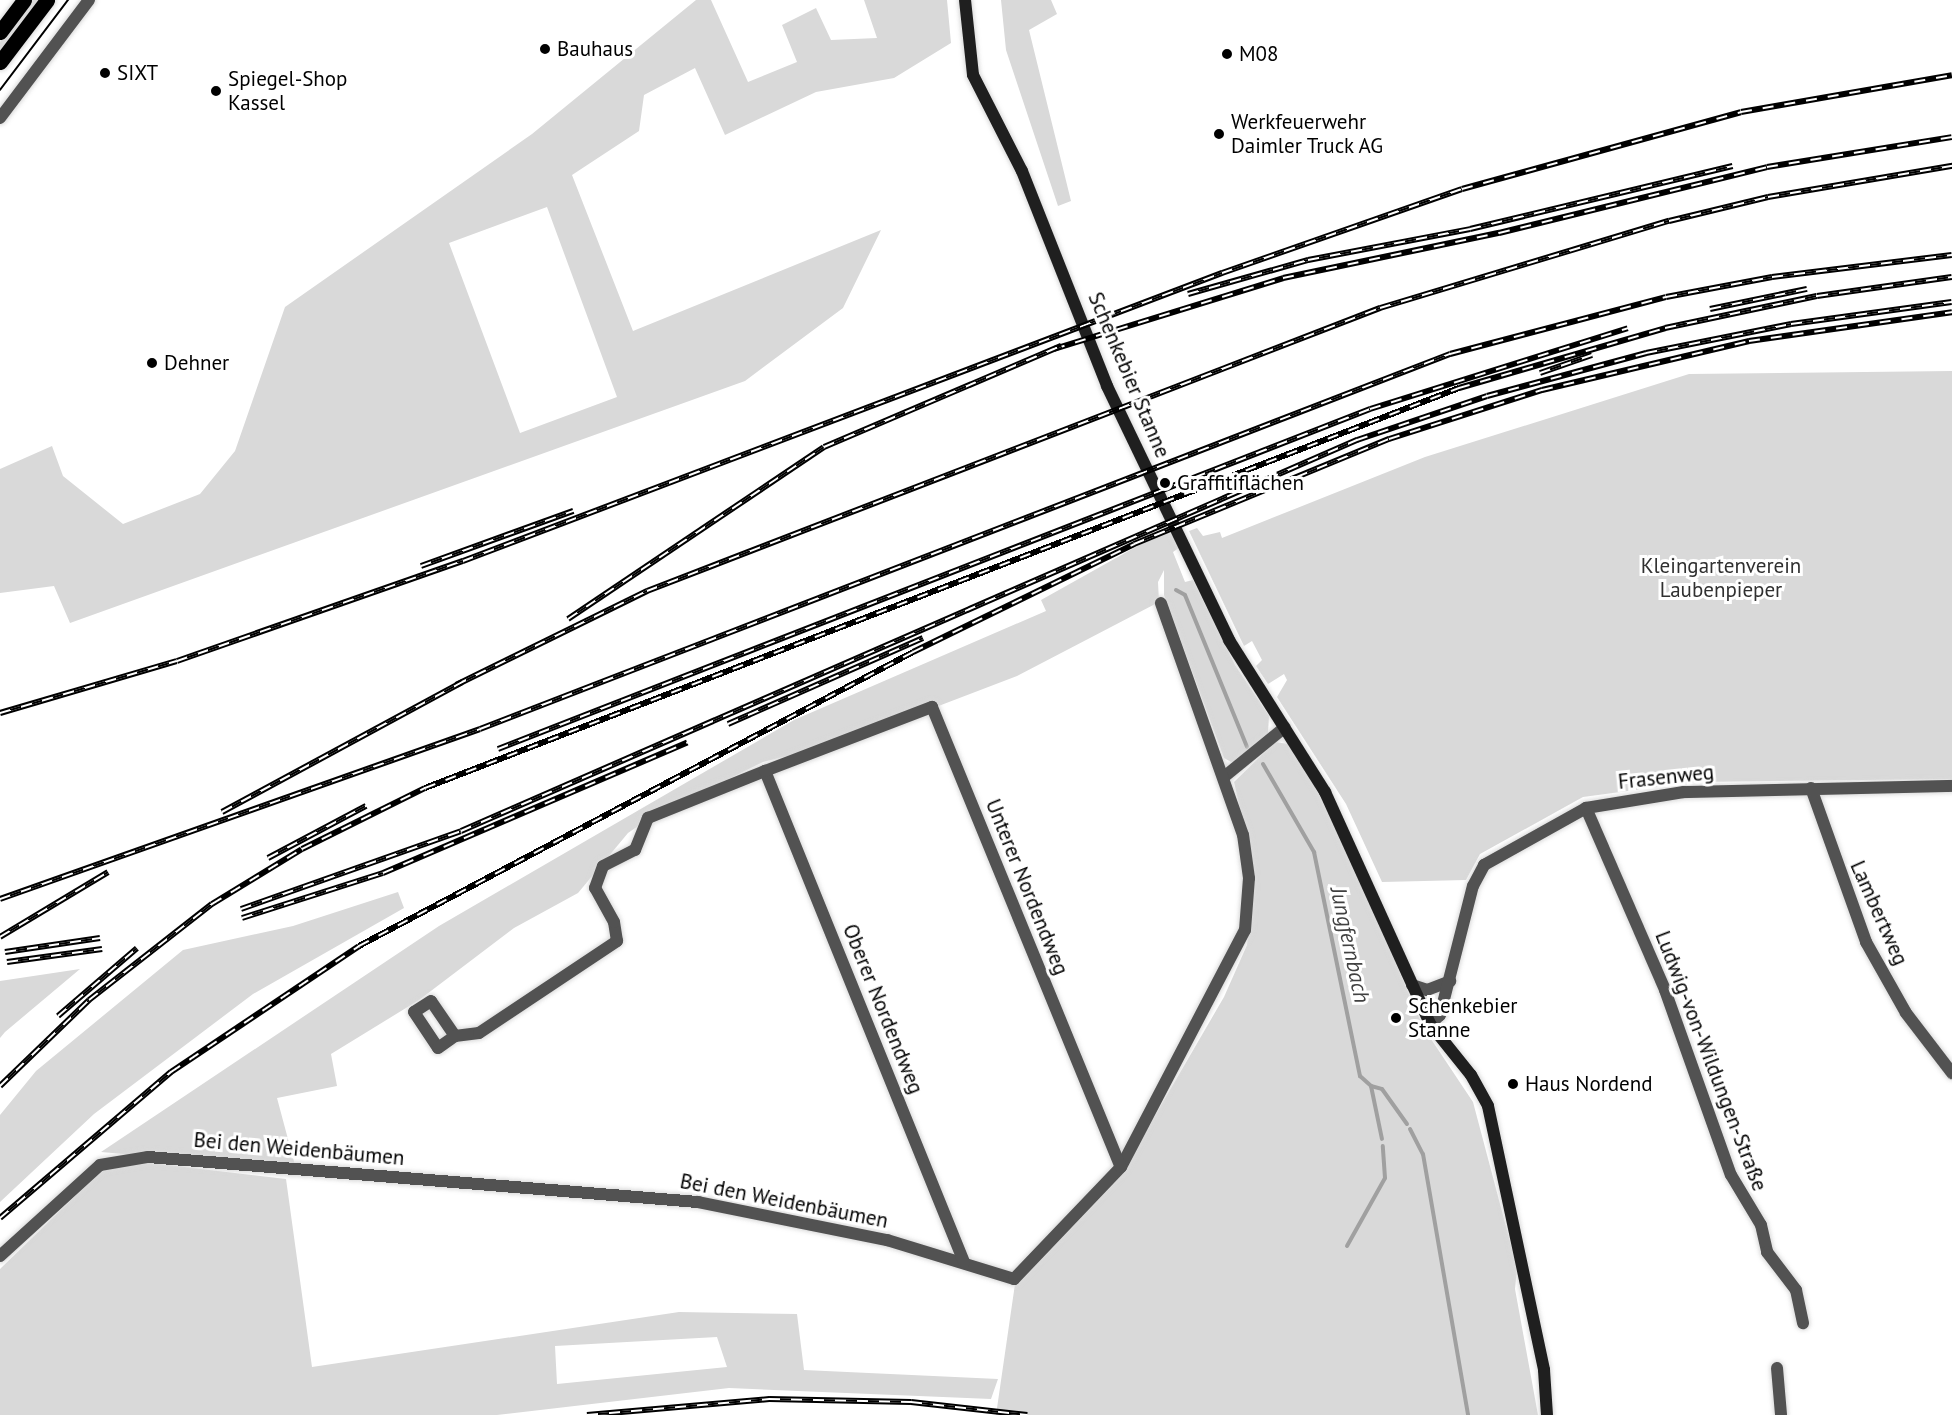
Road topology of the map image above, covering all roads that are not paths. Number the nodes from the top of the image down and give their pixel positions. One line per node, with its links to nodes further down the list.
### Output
1 (24, 0): 5 (main road)
2 (47, 0): 6 (main road)
3 (89, 0): 7 (street)
4 (965, 0): 9 (street, Schenkebier Stanne)
5 (0, 32)
6 (0, 62)
7 (0, 118)
8 (1161, 603): 11 (street, Bei den Weidenbäumen)
9 (1285, 727): 11 (street); 16 (street, Schenkebier Stanne)
10 (765, 771): 18 (street); 20 (street, Unterer Nordendweg); 22 (street, Oberer Nordendweg)
11 (1224, 776): 20 (street, Bei den Weidenbäumen)
12 (1952, 786): 13 (street, Frasenweg)
13 (1811, 788): 14 (street, Frasenweg); 19 (street, Lambertweg)
14 (1586, 808): 15 (street, Frasenweg); 23 (street, Ludwig-von-Wildungen-Straße)
15 (1450, 981): 16 (street); 17 (street, Frasenweg)
16 (1412, 985): 17 (street, Schenkebier Stanne)
17 (1430, 1024): 25 (street, Schenkebier Stanne)
18 (455, 1036)
19 (1952, 1073)
20 (1120, 1167): 22 (street, Bei den Weidenbäumen)
21 (0, 1256): 22 (street, Bei den Weidenbäumen)
22 (964, 1262)
23 (1803, 1323)
24 (1777, 1368): 26 (street)
25 (1547, 1415)
26 (1781, 1415)

